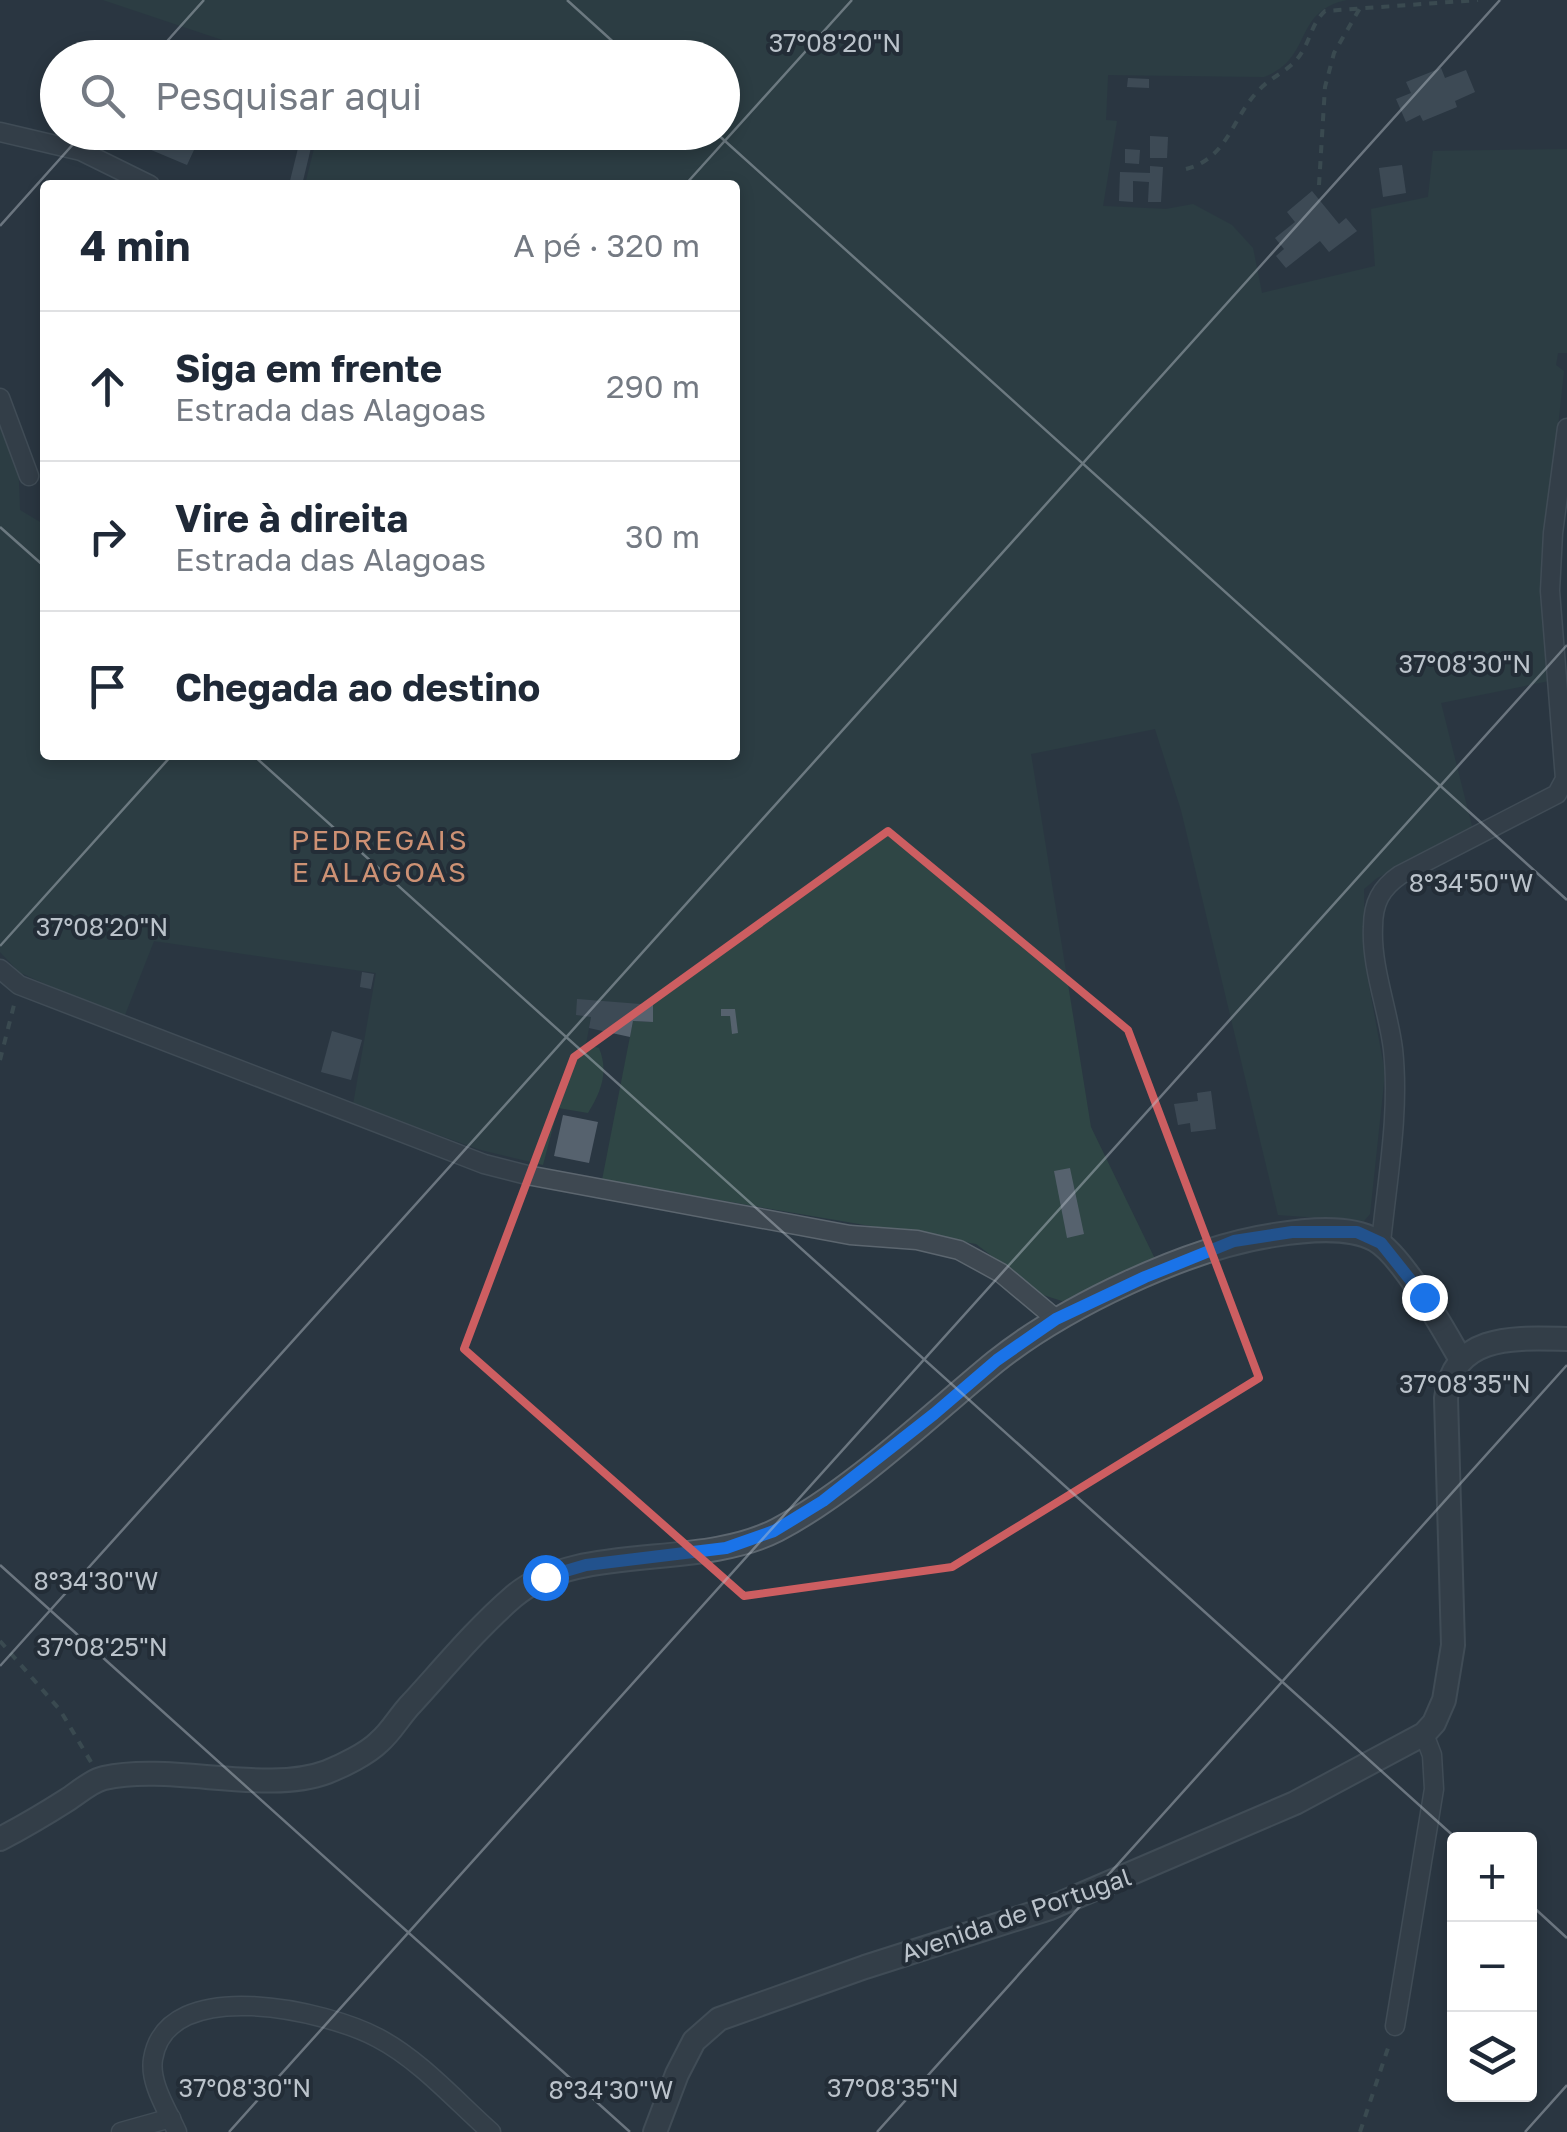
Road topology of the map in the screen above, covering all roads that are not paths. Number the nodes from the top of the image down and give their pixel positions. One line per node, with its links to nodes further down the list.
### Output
1 (0, 132): 2 (street)
2 (40, 141)
3 (77, 150): 4 (street)
4 (140, 180)
5 (0, 398): 7 (street)
6 (1567, 428): 9 (street)
7 (29, 476)
8 (0, 969): 10 (street)
9 (1381, 1243): 10 (street); 12 (street)
10 (1056, 1319): 14 (street)
11 (1567, 1339): 12 (street)
12 (1460, 1358): 13 (street)
13 (1424, 1734): 15 (street); 19 (street, Avenida de Portugal)
14 (0, 1839)
15 (1395, 2026)
16 (174, 2125): 17 (street); 18 (street)
17 (121, 2132)
18 (491, 2132)
19 (654, 2132)

